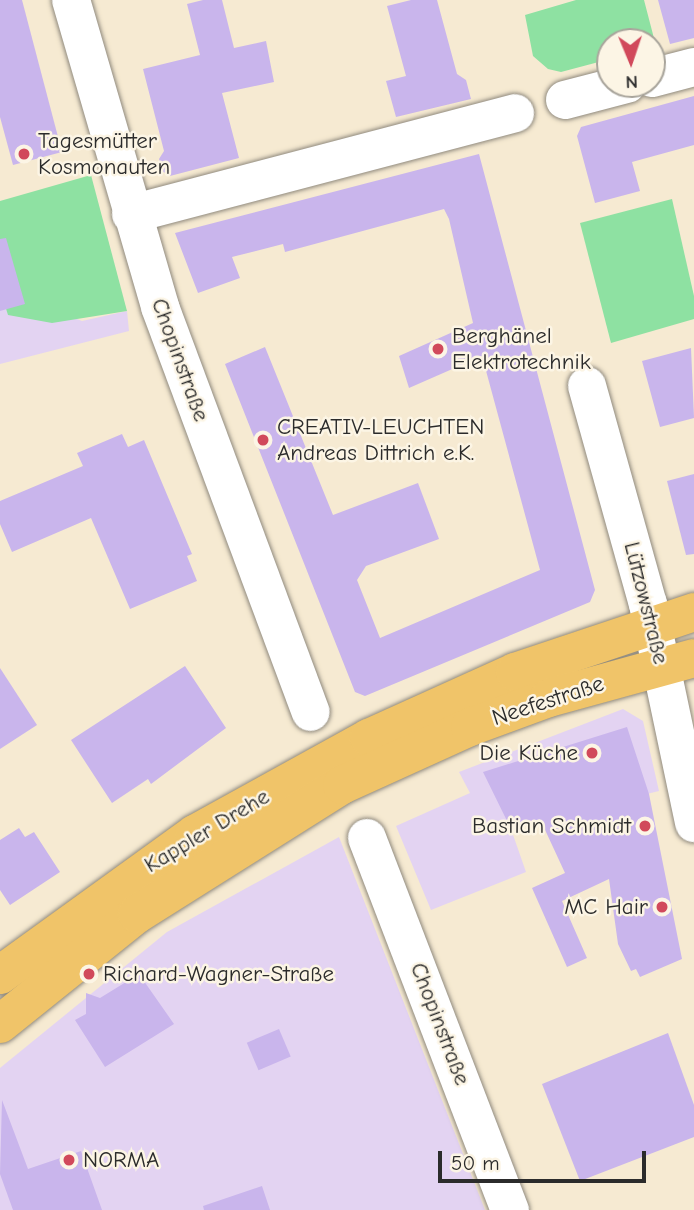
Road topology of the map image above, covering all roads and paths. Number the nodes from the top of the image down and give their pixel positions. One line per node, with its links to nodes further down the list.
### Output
1 (71, 0): 7 (street, Chopinstraße)
2 (694, 67): 3 (street)
3 (666, 74)
4 (596, 92): 5 (street)
5 (565, 100)
6 (515, 113): 7 (street)
7 (131, 214): 13 (street, Chopinstraße)
8 (587, 386): 10 (street, Lützowstraße)
9 (694, 612): 10 (main road, Neefestraße)
10 (653, 624): 11 (street, Lützowstraße); 12 (main road, Neefestraße)
11 (678, 663): 14 (main road, Neefestraße); 15 (street, Lützowstraße)
12 (428, 709): 17 (main road, Kappler Drehe)
13 (311, 712)
14 (406, 754): 18 (main road, Kappler Drehe)
15 (694, 822)
16 (367, 838): 19 (street, Chopinstraße)
17 (0, 975)
18 (0, 1024)
19 (510, 1210)

